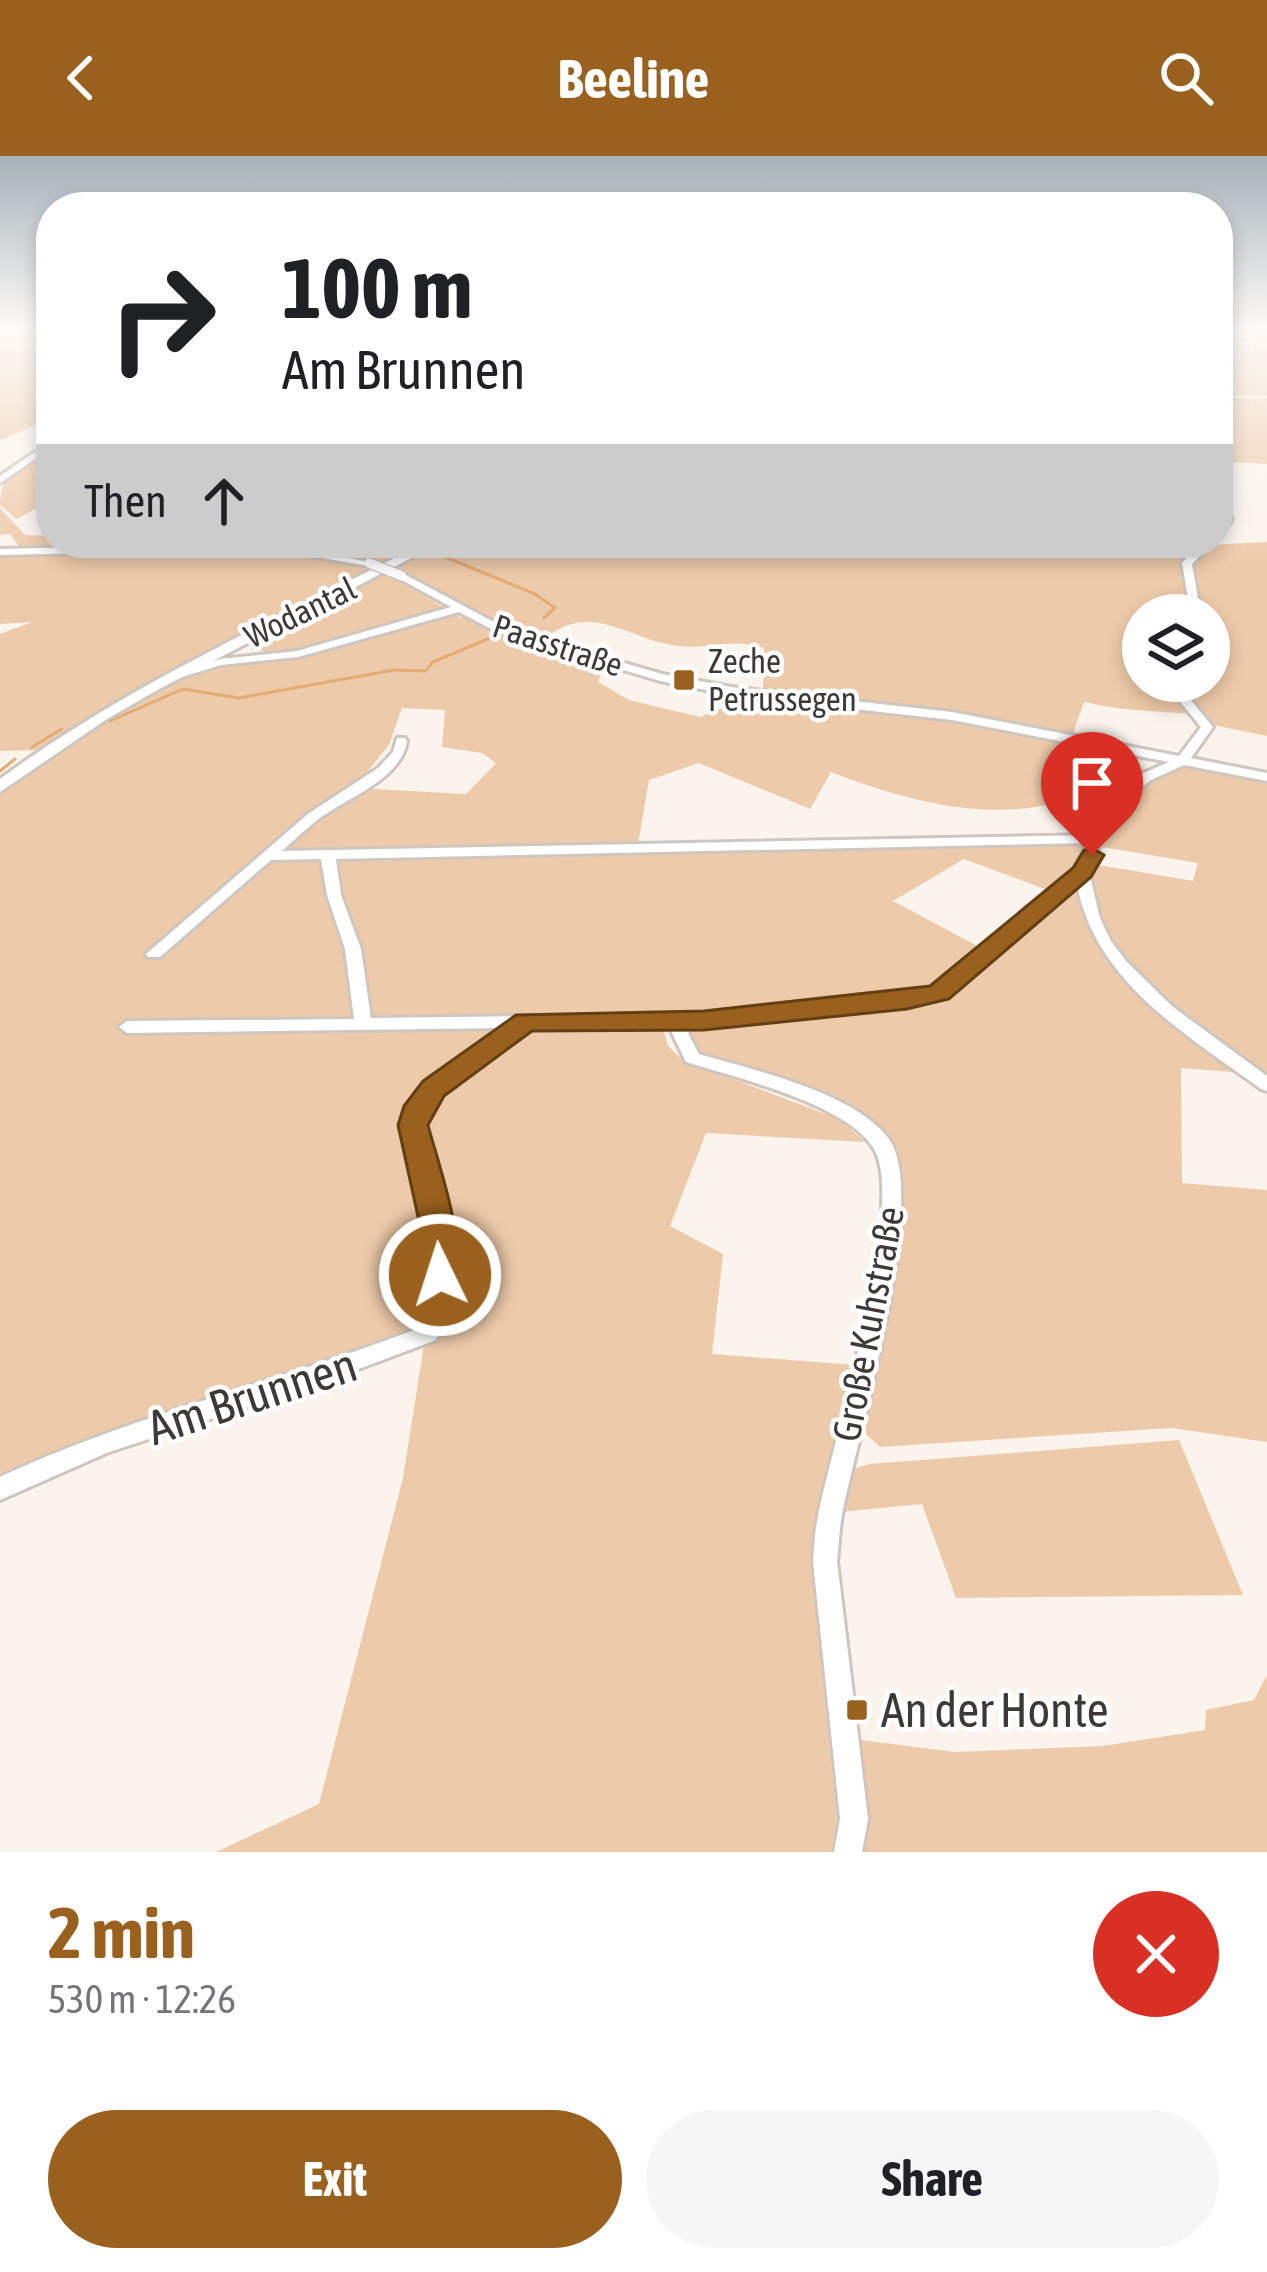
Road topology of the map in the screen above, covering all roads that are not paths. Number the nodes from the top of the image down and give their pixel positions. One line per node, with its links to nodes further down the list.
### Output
1 (36, 455): 2 (street)
2 (0, 480)
3 (36, 551): 4 (street, Paasstraße, bridge)
4 (0, 552)
5 (340, 558): 9 (street, Paasstraße, bridge)
6 (405, 558): 10 (main road, Wodantal)
7 (1192, 558): 8 (street)
8 (1192, 594)
9 (458, 609): 11 (street, Wodantal); 16 (street, Paasstraße)
10 (224, 650): 11 (street, Wodantal); 12 (street, Wodantal); 13 (main road, Wodantal)
11 (273, 658): 12 (street, Wodantal)
12 (241, 660): 13 (street, Wodantal)
13 (177, 675): 18 (main road, Wodantal)
14 (1186, 702): 16 (street)
15 (401, 741): 20 (street)
16 (1182, 760): 17 (street, Paasstraße); 19 (street)
17 (1267, 777)
18 (0, 787)
19 (1096, 838): 21 (street); 22 (street)
20 (271, 856): 21 (street); 23 (street)
21 (328, 856): 26 (street)
22 (1082, 872): 24 (street); 28 (street)
23 (154, 954)
24 (692, 1021): 25 (street); 30 (street, Große Kuhstraße)
25 (526, 1022): 26 (street); 29 (street, Am Brunnen)
26 (363, 1024): 27 (street)
27 (127, 1027)
28 (1267, 1084)
29 (0, 1489)
30 (848, 1852)

